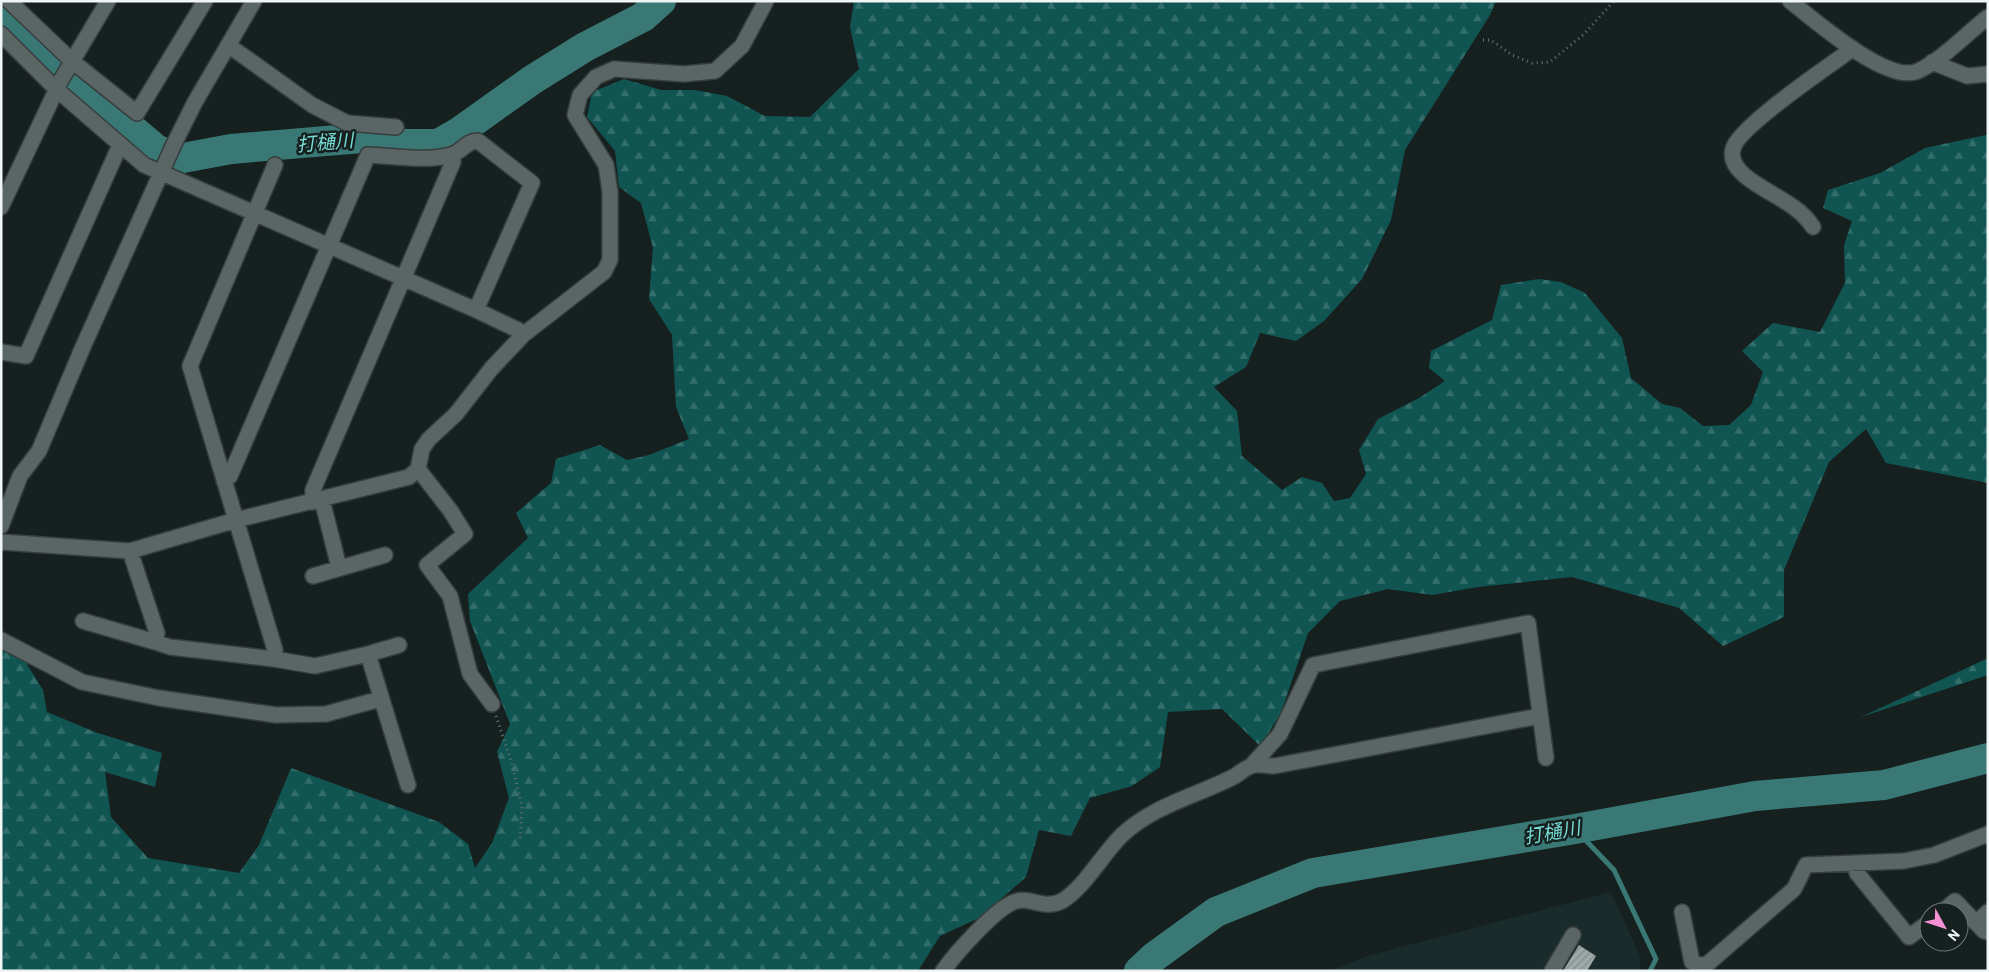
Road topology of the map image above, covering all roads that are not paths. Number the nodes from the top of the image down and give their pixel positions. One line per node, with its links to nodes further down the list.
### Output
1 (108, 1): 12 (street)
2 (204, 1): 12 (street)
3 (254, 1): 9 (street)
4 (766, 1): 26 (street)
5 (1790, 1): 10 (street)
6 (10, 2): 12 (street)
7 (1988, 17): 11 (street)
8 (1, 34): 14 (street)
9 (228, 45): 15 (street); 19 (street)
10 (1851, 50): 11 (street); 22 (street)
11 (1932, 62): 13 (street)
12 (71, 64): 14 (street)
13 (1988, 74)
14 (58, 85): 16 (street); 20 (street)
15 (396, 127)
16 (120, 145): 19 (street); 27 (street)
17 (452, 155): 23 (street); 24 (street); 25 (street)
18 (274, 165): 21 (street)
19 (162, 169): 21 (street); 32 (street)
20 (1, 207)
21 (254, 213): 23 (street); 29 (street)
22 (1813, 227)
23 (328, 246): 24 (street); 29 (street)
24 (403, 278): 25 (street); 30 (street)
25 (476, 310): 26 (street)
26 (523, 335): 28 (street)
27 (1, 352)
28 (418, 469): 30 (street); 45 (street)
29 (224, 481): 31 (street)
30 (318, 501): 31 (street); 36 (street)
31 (236, 520): 34 (street); 43 (street)
32 (1, 526)
33 (1, 542): 34 (street)
34 (130, 551): 40 (street)
35 (385, 556): 36 (street)
36 (339, 567): 37 (street)
37 (313, 576)
38 (83, 620): 40 (street)
39 (1, 640): 44 (street)
40 (155, 642): 43 (street)
41 (399, 645): 42 (street)
42 (368, 654): 43 (street); 44 (street)
43 (274, 659)
44 (380, 699): 49 (street)
45 (492, 704)
46 (1540, 716): 47 (street); 48 (street); 48 (street)
47 (1546, 758)
48 (1252, 765): 58 (street)
49 (408, 785)
50 (1988, 834): 51 (street)
51 (1855, 863): 52 (street); 56 (street)
52 (1682, 912)
53 (1988, 912): 55 (street)
54 (1969, 914): 55 (street)
55 (1982, 927)
56 (1919, 930)
57 (1574, 935): 59 (street)
58 (943, 971)
59 (1552, 971)

